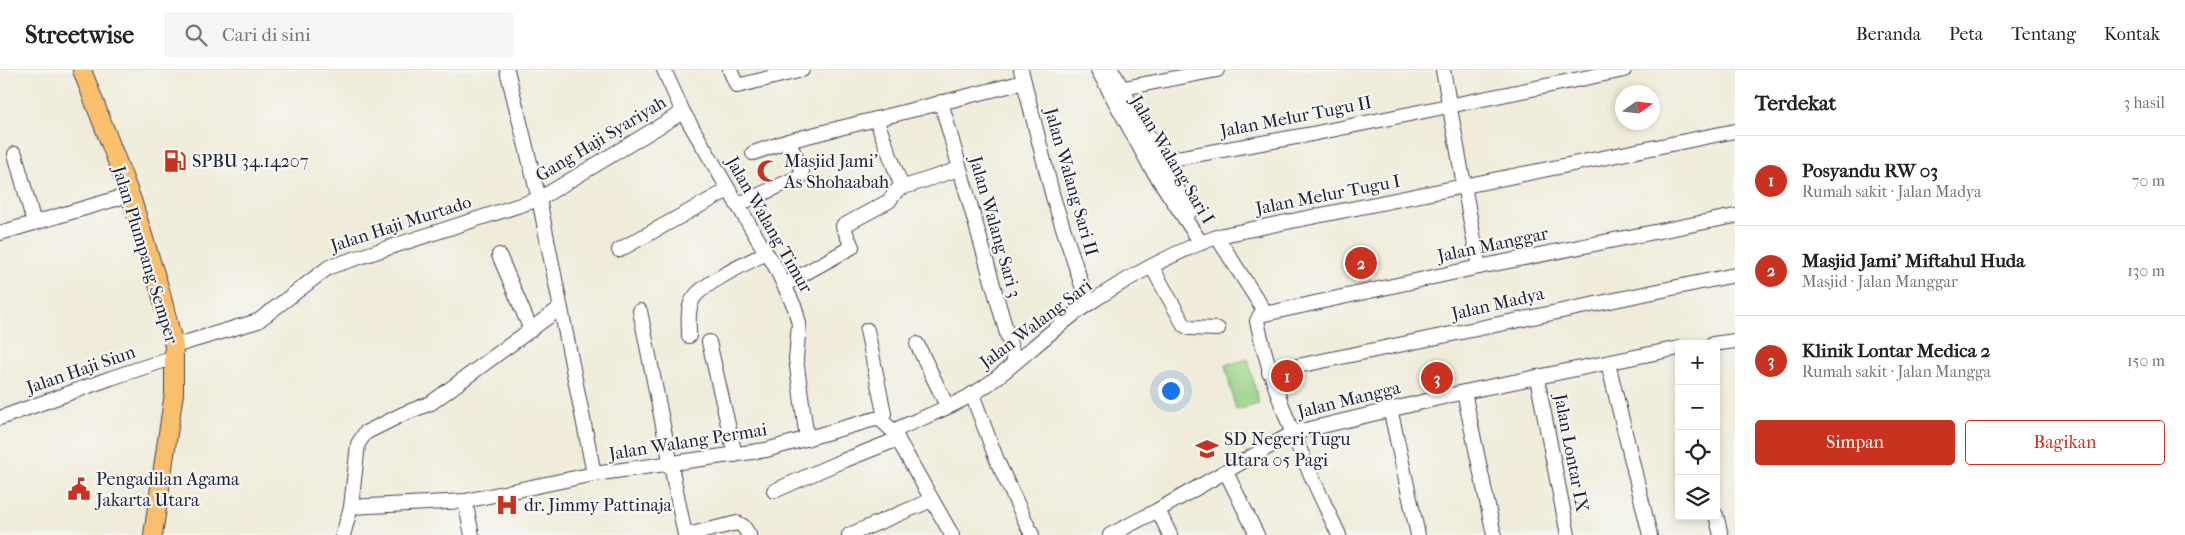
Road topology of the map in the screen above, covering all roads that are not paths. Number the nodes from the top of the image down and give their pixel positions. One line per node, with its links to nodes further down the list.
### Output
1 (82, 70): 26 (main road, Jalan Plumpang Semper)
2 (507, 70): 27 (street, Jalan Walang Permai)
3 (664, 70): 15 (street, Jalan Walang Timur)
4 (730, 70): 5 (street)
5 (802, 70)
6 (1098, 70): 12 (street, Jalan Walang Sari I)
7 (1112, 70): 12 (street)
8 (1217, 70): 12 (street)
9 (1443, 70): 14 (street)
10 (1624, 70): 14 (street, Jalan Melur Tugu II)
11 (1022, 76): 13 (street); 40 (street, Jalan Walang Sari II)
12 (1115, 90): 21 (street, Jalan Walang Sari I)
13 (941, 102): 16 (street); 22 (street, Jalan Walang Sari 3)
14 (1451, 106): 21 (street, Jalan Melur Tugu II); 24 (street)
15 (683, 112): 25 (street, Jalan Walang Timur); 27 (street, Gang Haji Syariyah)
16 (876, 119): 18 (street); 23 (street)
17 (1735, 131): 24 (street, Jalan Melur Tugu I)
18 (788, 141): 19 (street); 28 (street)
19 (752, 153)
20 (15, 154): 30 (street)
21 (1156, 163): 32 (street, Jalan Walang Sari I)
22 (959, 168): 23 (street); 54 (street, Jalan Walang Sari 3)
23 (902, 188): 39 (street)
24 (1464, 188): 32 (street, Jalan Melur Tugu I); 37 (street)
25 (728, 190): 28 (street, Jalan Walang Timur); 33 (street)
26 (129, 195): 30 (street); 53 (main road, Jalan Plumpang Semper)
27 (539, 198): 41 (street, Jalan Walang Permai); 53 (street, Jalan Haji Murtado)
28 (737, 205): 34 (street, Jalan Walang Timur)
29 (1735, 216): 37 (street, Jalan Manggar)
30 (34, 223): 31 (street)
31 (0, 233)
32 (1209, 240): 36 (street, Jalan Walang Sari); 43 (street, Jalan Walang Sari I)
33 (620, 250)
34 (766, 253): 39 (street, Jalan Walang Timur); 47 (street)
35 (499, 255): 45 (street)
36 (1152, 267): 40 (street, Jalan Walang Sari); 44 (street)
37 (1479, 267): 43 (street, Jalan Manggar)
38 (1735, 275): 56 (street, Jalan Madya)
39 (784, 285): 66 (street, Jalan Walang Timur)
40 (1088, 304): 54 (street, Jalan Walang Sari)
41 (560, 308): 45 (street); 70 (street, Jalan Walang Permai)
42 (640, 311): 68 (street)
43 (1262, 313): 56 (street)
44 (1218, 329)
45 (531, 330): 74 (street)
46 (867, 330): 63 (street)
47 (690, 336)
48 (1735, 341): 50 (street)
49 (709, 342): 67 (street)
50 (1720, 343)
51 (917, 344): 60 (street)
52 (1675, 349): 55 (street, Jalan Mangga)
53 (175, 352): 62 (street, Jalan Haji Siun); 77 (main road, Jalan Plumpang Semper)
54 (1015, 362): 59 (street, Jalan Walang Sari)
55 (1608, 364): 57 (street, Jalan Mangga); 92 (street)
56 (1269, 372): 64 (street)
57 (1537, 378): 58 (street, Jalan Mangga); 91 (street, Jalan Lontar IX)
58 (1464, 392): 61 (street, Jalan Mangga); 90 (street)
59 (972, 394): 60 (street, Jalan Walang Sari); 84 (street)
60 (947, 406): 65 (street, Jalan Walang Sari)
61 (1390, 408): 64 (street, Jalan Mangga); 89 (street)
62 (0, 418)
63 (881, 420): 65 (street); 66 (street, Jalan Walang Permai)
64 (1293, 433): 69 (street, Jalan Mangga); 88 (street)
65 (895, 435): 71 (street, Jalan Walang Sari); 72 (street)
66 (807, 439): 67 (street, Jalan Walang Permai)
67 (735, 455): 68 (street, Jalan Walang Permai)
68 (670, 464): 70 (street, Jalan Walang Permai); 80 (street)
69 (1226, 472): 75 (street, Jalan Mangga); 87 (street)
70 (594, 474): 73 (street)
71 (774, 491)
72 (932, 500): 82 (street); 83 (street)
73 (465, 501): 74 (street); 79 (street)
74 (351, 507): 78 (street)
75 (1158, 510): 85 (street, Jalan Mangga); 86 (street)
76 (1717, 520): 93 (street)
77 (153, 535)
78 (343, 535)
79 (472, 535)
80 (686, 535): 81 (street)
81 (749, 535)
82 (849, 535)
83 (952, 535)
84 (1032, 535)
85 (1110, 535)
86 (1170, 535)
87 (1257, 535)
88 (1339, 535)
89 (1418, 535)
90 (1494, 535)
91 (1568, 535)
92 (1650, 535)
93 (1721, 535)

